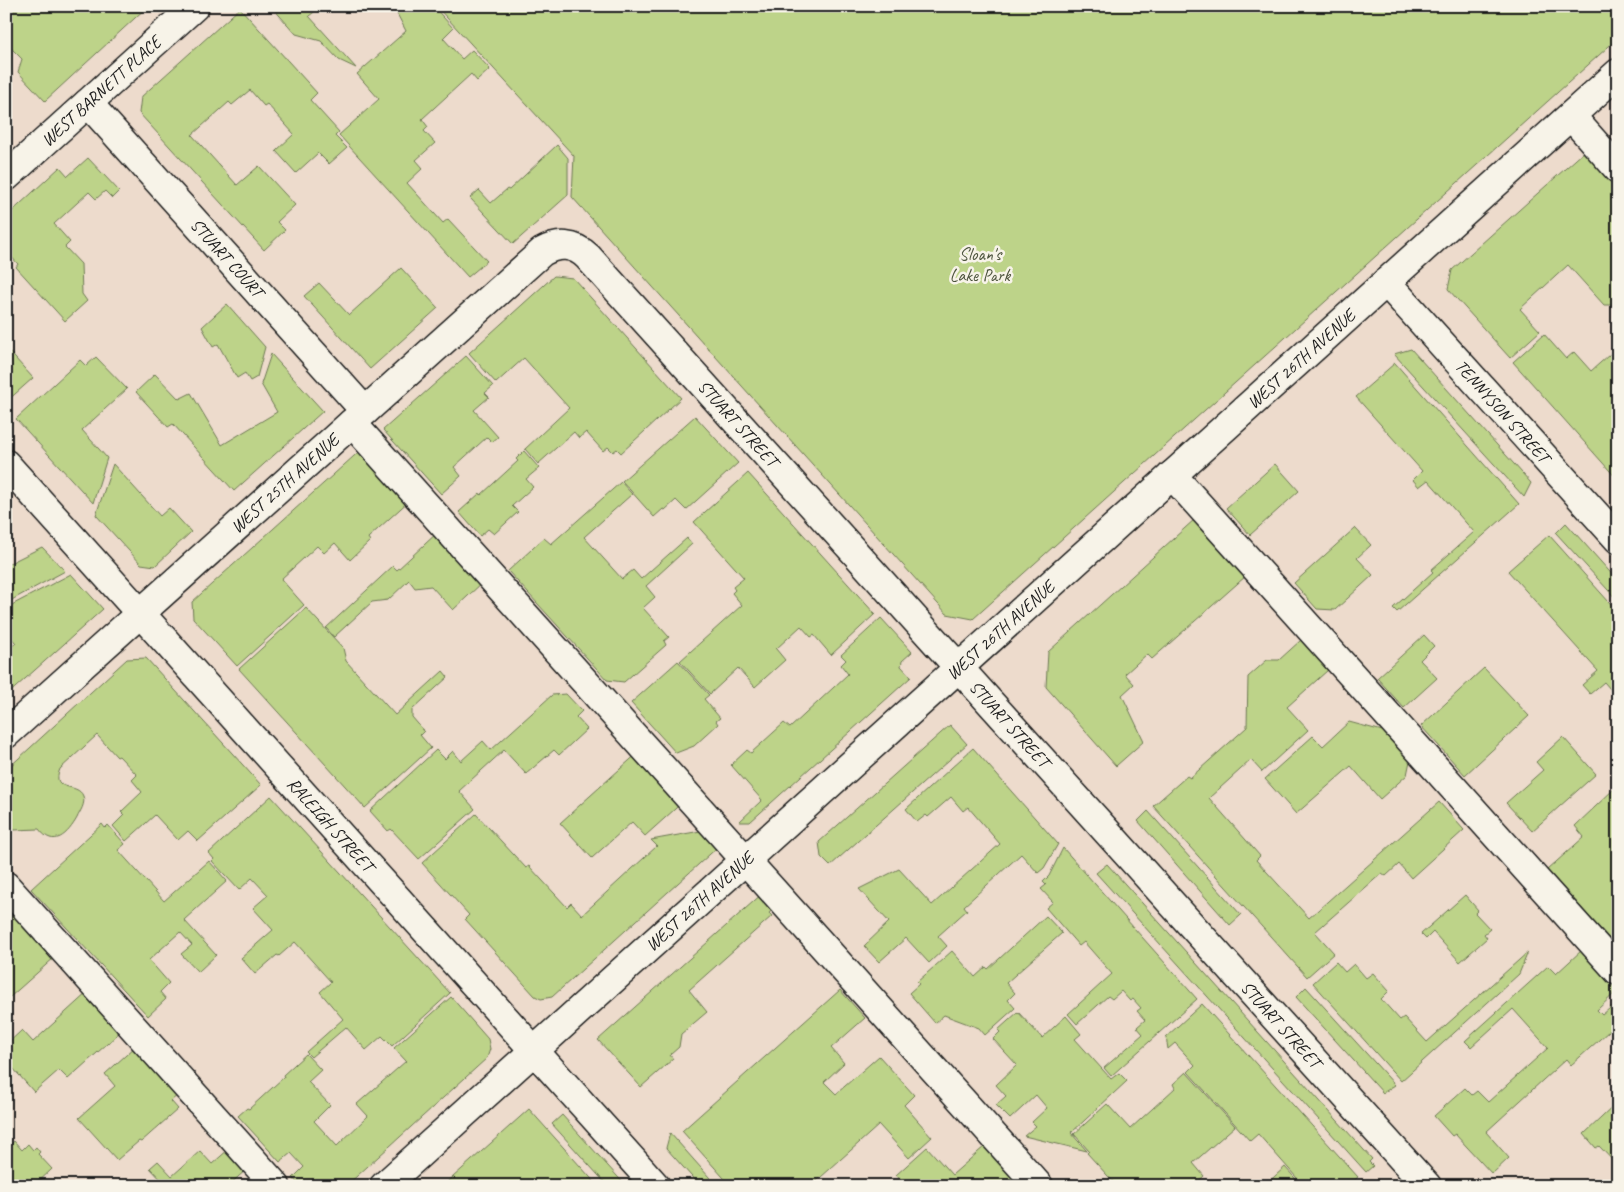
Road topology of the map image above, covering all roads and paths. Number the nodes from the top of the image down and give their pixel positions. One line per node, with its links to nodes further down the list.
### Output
1 (195, 6): 3 (street, WEST BARNETT PLACE)
2 (1618, 74): 4 (street, WEST 26TH AVENUE)
3 (88, 103): 6 (street, WEST BARNETT PLACE); 9 (street, STUART COURT)
4 (1571, 116): 5 (street); 8 (street, WEST 26TH AVENUE)
5 (1618, 169)
6 (6, 178)
7 (568, 246): 9 (street, WEST 25TH AVENUE); 14 (street, STUART STREET)
8 (1386, 282): 11 (street, WEST 26TH AVENUE); 12 (street, TENNYSON STREET)
9 (358, 417): 13 (street, WEST 25TH AVENUE); 16 (street, STUART COURT)
10 (6, 464): 13 (street, RALEIGH STREET)
11 (1172, 475): 14 (street, WEST 26TH AVENUE); 18 (street)
12 (1618, 539)
13 (141, 613): 15 (street, WEST 25TH AVENUE); 19 (street, RALEIGH STREET)
14 (958, 667): 16 (street, WEST 26TH AVENUE); 24 (street, STUART STREET)
15 (6, 734)
16 (746, 860): 19 (street, WEST 26TH AVENUE); 23 (street, STUART COURT)
17 (6, 886): 20 (street)
18 (1618, 971)
19 (534, 1050): 21 (street, WEST 26TH AVENUE); 22 (street, RALEIGH STREET)
20 (276, 1186)
21 (384, 1186)
22 (656, 1186)
23 (1039, 1186)
24 (1427, 1186)

